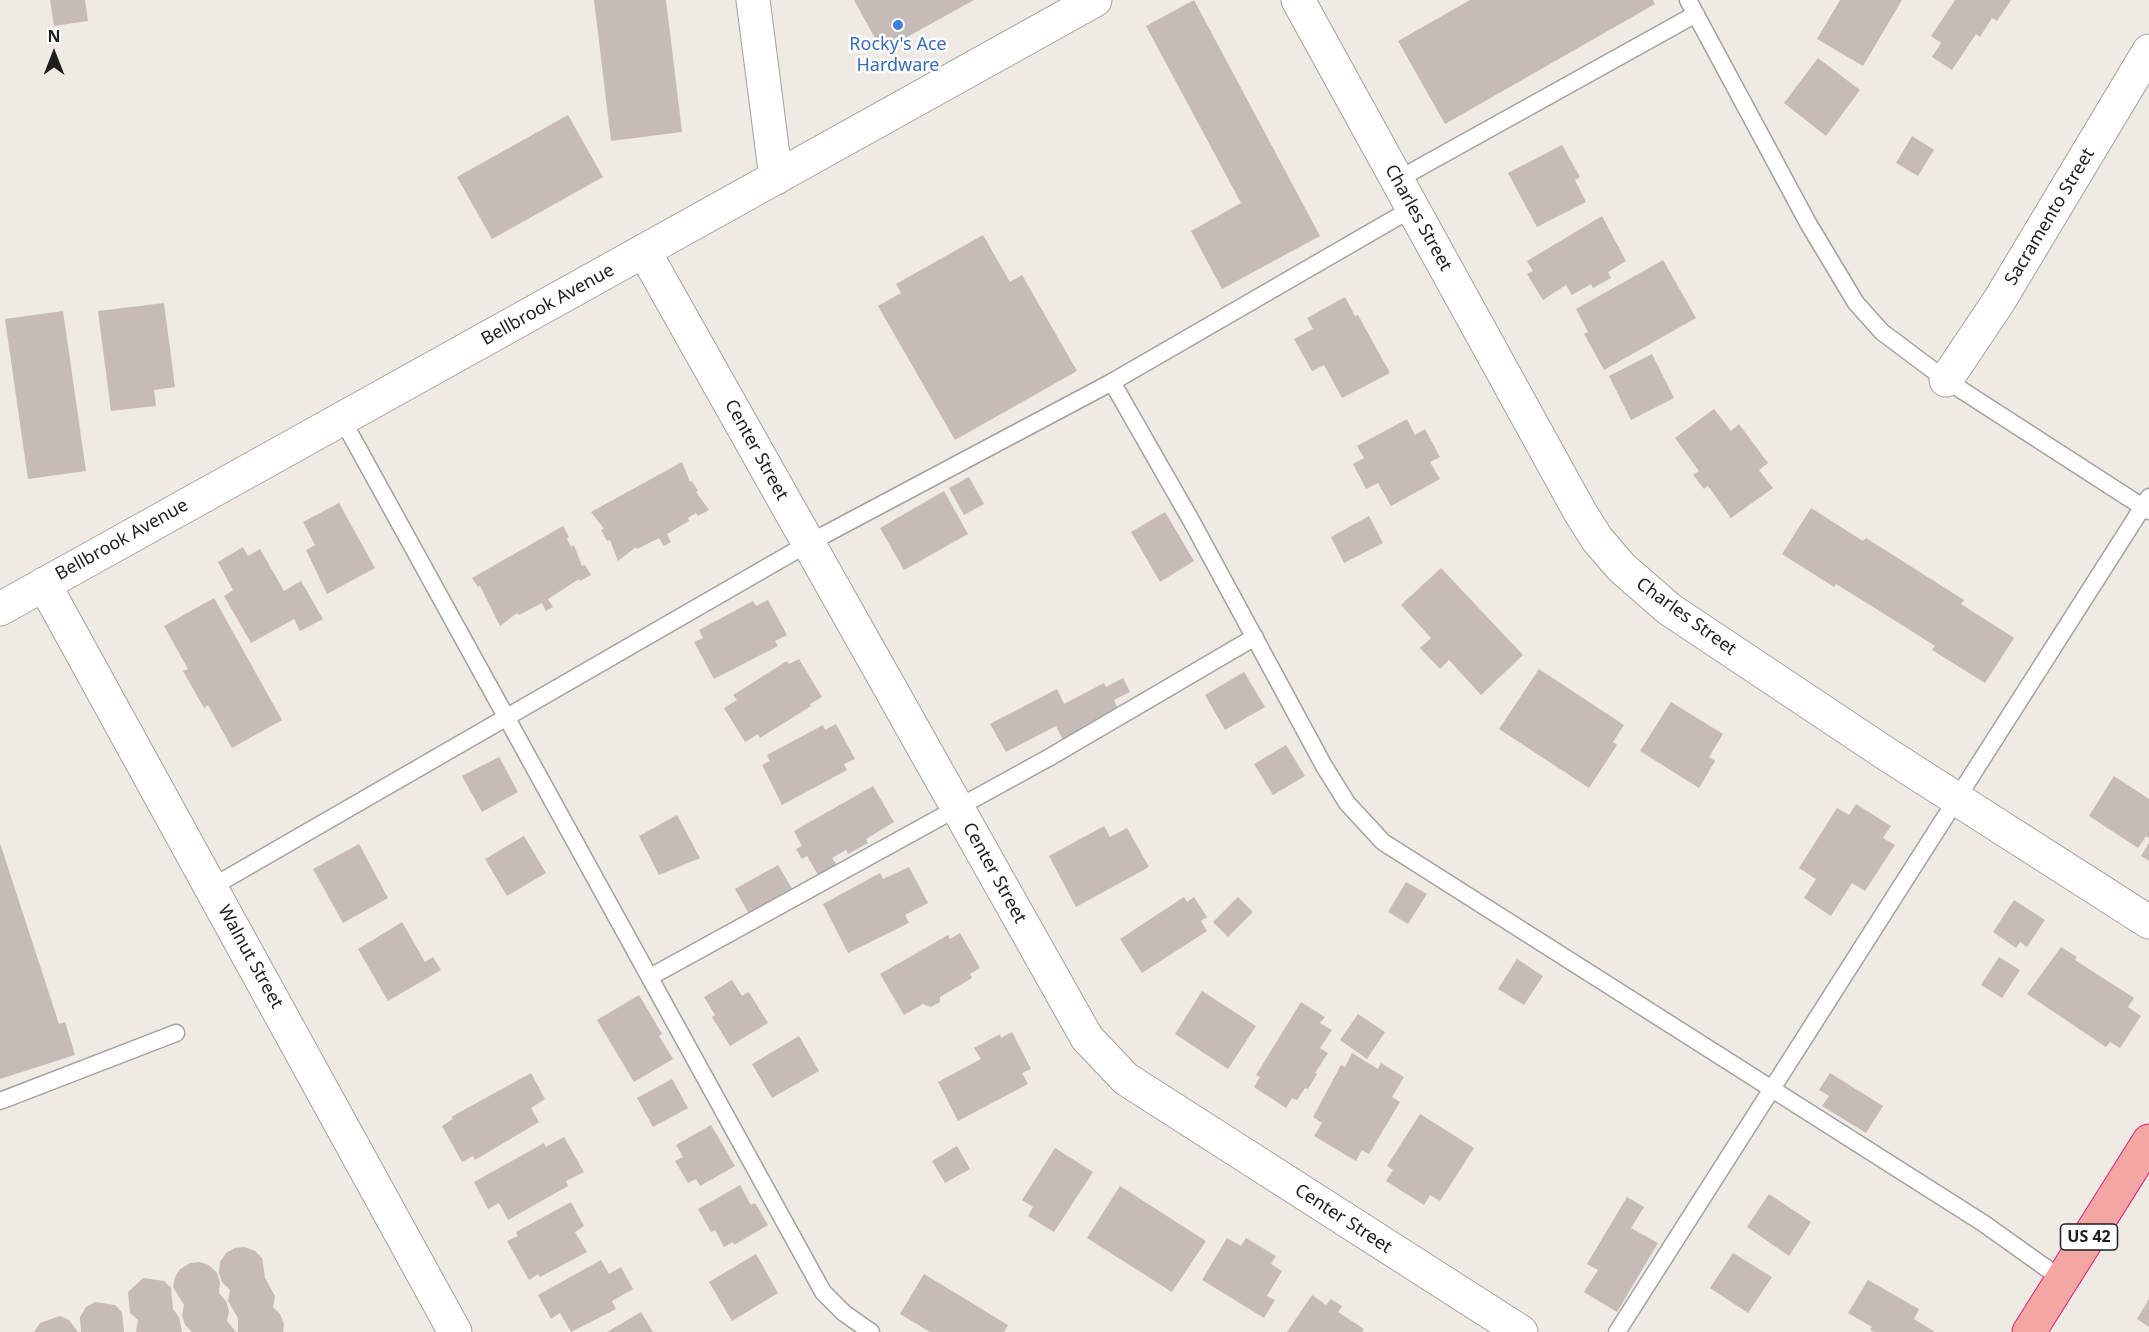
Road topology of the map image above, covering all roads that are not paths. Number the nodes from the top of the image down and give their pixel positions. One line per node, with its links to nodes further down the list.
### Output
1 (753, 0): 6 (street)
2 (1095, 0): 6 (street, Bellbrook Avenue)
3 (1298, 0): 7 (street, Charles Street)
4 (1692, 7): 7 (lane); 9 (lane)
5 (2149, 51): 9 (street, Sacramento Street)
6 (776, 178): 8 (street, Bellbrook Avenue)
7 (1405, 194): 10 (lane); 18 (street, Charles Street)
8 (644, 251): 11 (street, Bellbrook Avenue); 13 (street, Center Street)
9 (1946, 380): 12 (lane)
10 (1112, 382): 13 (lane); 16 (lane)
11 (342, 419): 14 (street, Bellbrook Avenue); 17 (lane)
12 (2147, 505): 18 (lane)
13 (809, 543): 17 (lane); 19 (street, Center Street)
14 (44, 584): 15 (street, Bellbrook Avenue); 20 (street, Walnut Street)
15 (0, 609)
16 (1255, 637): 19 (lane); 24 (lane)
17 (508, 718): 20 (lane); 22 (lane)
18 (1955, 798): 21 (street, Charles Street); 24 (lane)
19 (958, 807): 22 (lane); 30 (street, Center Street)
20 (212, 887): 28 (street, Walnut Street)
21 (2149, 922)
22 (650, 977): 29 (lane)
23 (176, 1033): 25 (lane)
24 (1770, 1088): 27 (lane); 31 (lane)
25 (0, 1101)
26 (2149, 1142): 27 (highway, US 42)
27 (2063, 1280): 32 (highway, US 42)
28 (455, 1332)
29 (871, 1332)
30 (1521, 1332)
31 (1617, 1332)
32 (2029, 1332)

